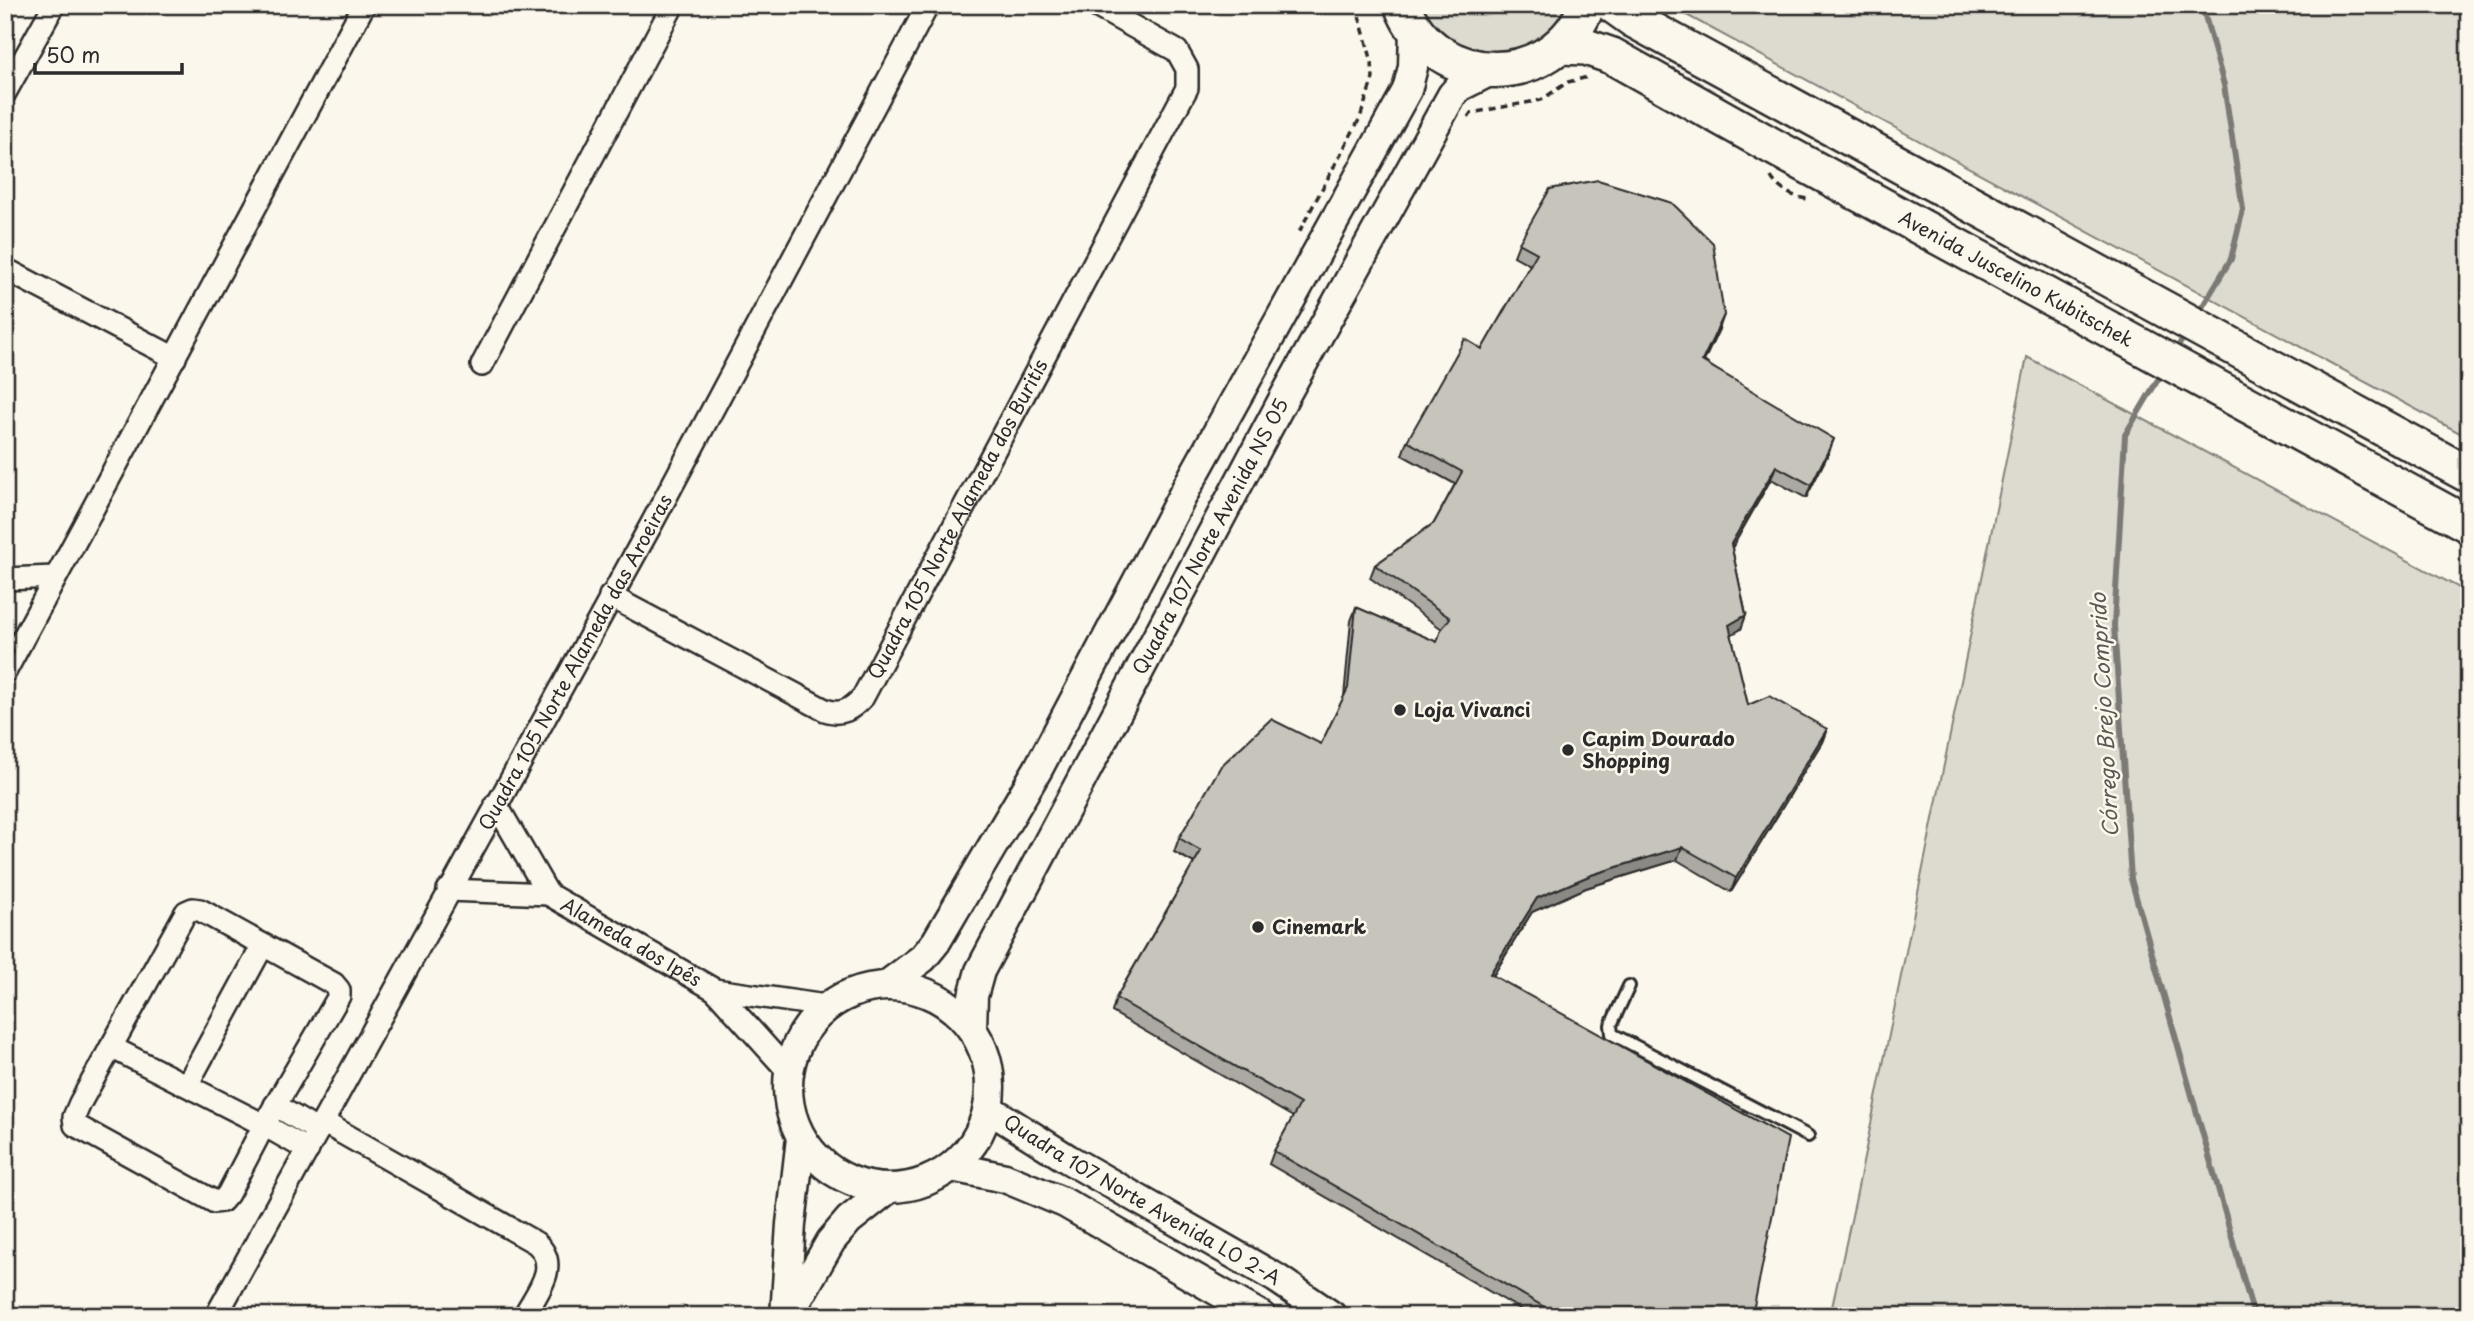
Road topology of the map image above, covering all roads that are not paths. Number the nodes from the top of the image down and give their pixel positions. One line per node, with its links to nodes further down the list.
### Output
1 (54, 5): 11 (street)
2 (364, 5): 13 (street)
3 (673, 5): 14 (street)
4 (929, 5): 19 (street, Quadra 105 Norte Alameda das Aroeiras)
5 (1094, 5): 19 (street, Quadra 105 Norte Alameda dos Buritís)
6 (1587, 5): 9 (main road)
7 (1613, 5): 15 (main road)
8 (1408, 17): 10 (main road); 25 (street)
9 (1559, 46): 10 (main road); 16 (main road, Avenida Juscelino Kubitschek)
10 (1493, 70): 29 (street, Quadra 107 Norte Avenida NS 05)
11 (5, 93)
12 (5, 269): 13 (street)
13 (175, 358): 17 (street)
14 (482, 365)
15 (2469, 475)
16 (2469, 525)
17 (55, 577): 18 (street); 20 (street)
18 (5, 579)
19 (610, 596): 21 (street, Quadra 105 Norte Alameda das Aroeiras)
20 (7, 664)
21 (495, 804): 22 (street, Quadra 105 Norte Alameda das Aroeiras); 23 (street, Alameda dos Ipês)
22 (448, 890): 23 (street, Alameda dos Ipês); 36 (street, Quadra 105 Norte Alameda das Aroeiras)
23 (548, 894): 27 (street, Alameda dos Ipês)
24 (262, 945): 30 (street); 32 (street); 33 (street)
25 (887, 985): 28 (street); 29 (street)
26 (1629, 986): 37 (lane)
27 (715, 990): 28 (street, Alameda dos Ipês); 31 (street, Alameda dos Ipês)
28 (826, 1006): 31 (street)
29 (972, 1029): 34 (street)
30 (111, 1047): 32 (street); 35 (street)
31 (788, 1071): 38 (street)
32 (187, 1085): 35 (street)
33 (275, 1105): 35 (street); 36 (street)
34 (989, 1108): 40 (street); 46 (street, Quadra 107 Norte Avenida LO 2-A)
35 (264, 1125): 39 (street)
36 (321, 1127): 39 (street, Quadra 105 Norte Alameda das Aroeiras); 43 (street)
37 (1808, 1136)
38 (801, 1138): 41 (street); 44 (street)
39 (308, 1150): 42 (street, Quadra 105 Norte Alameda das Aroeiras)
40 (952, 1167): 41 (street); 45 (street, Quadra 107 Norte Avenida LO 2-A)
41 (888, 1189): 44 (street)
42 (216, 1316)
43 (524, 1316)
44 (787, 1316)
45 (1261, 1316)
46 (1332, 1316)

